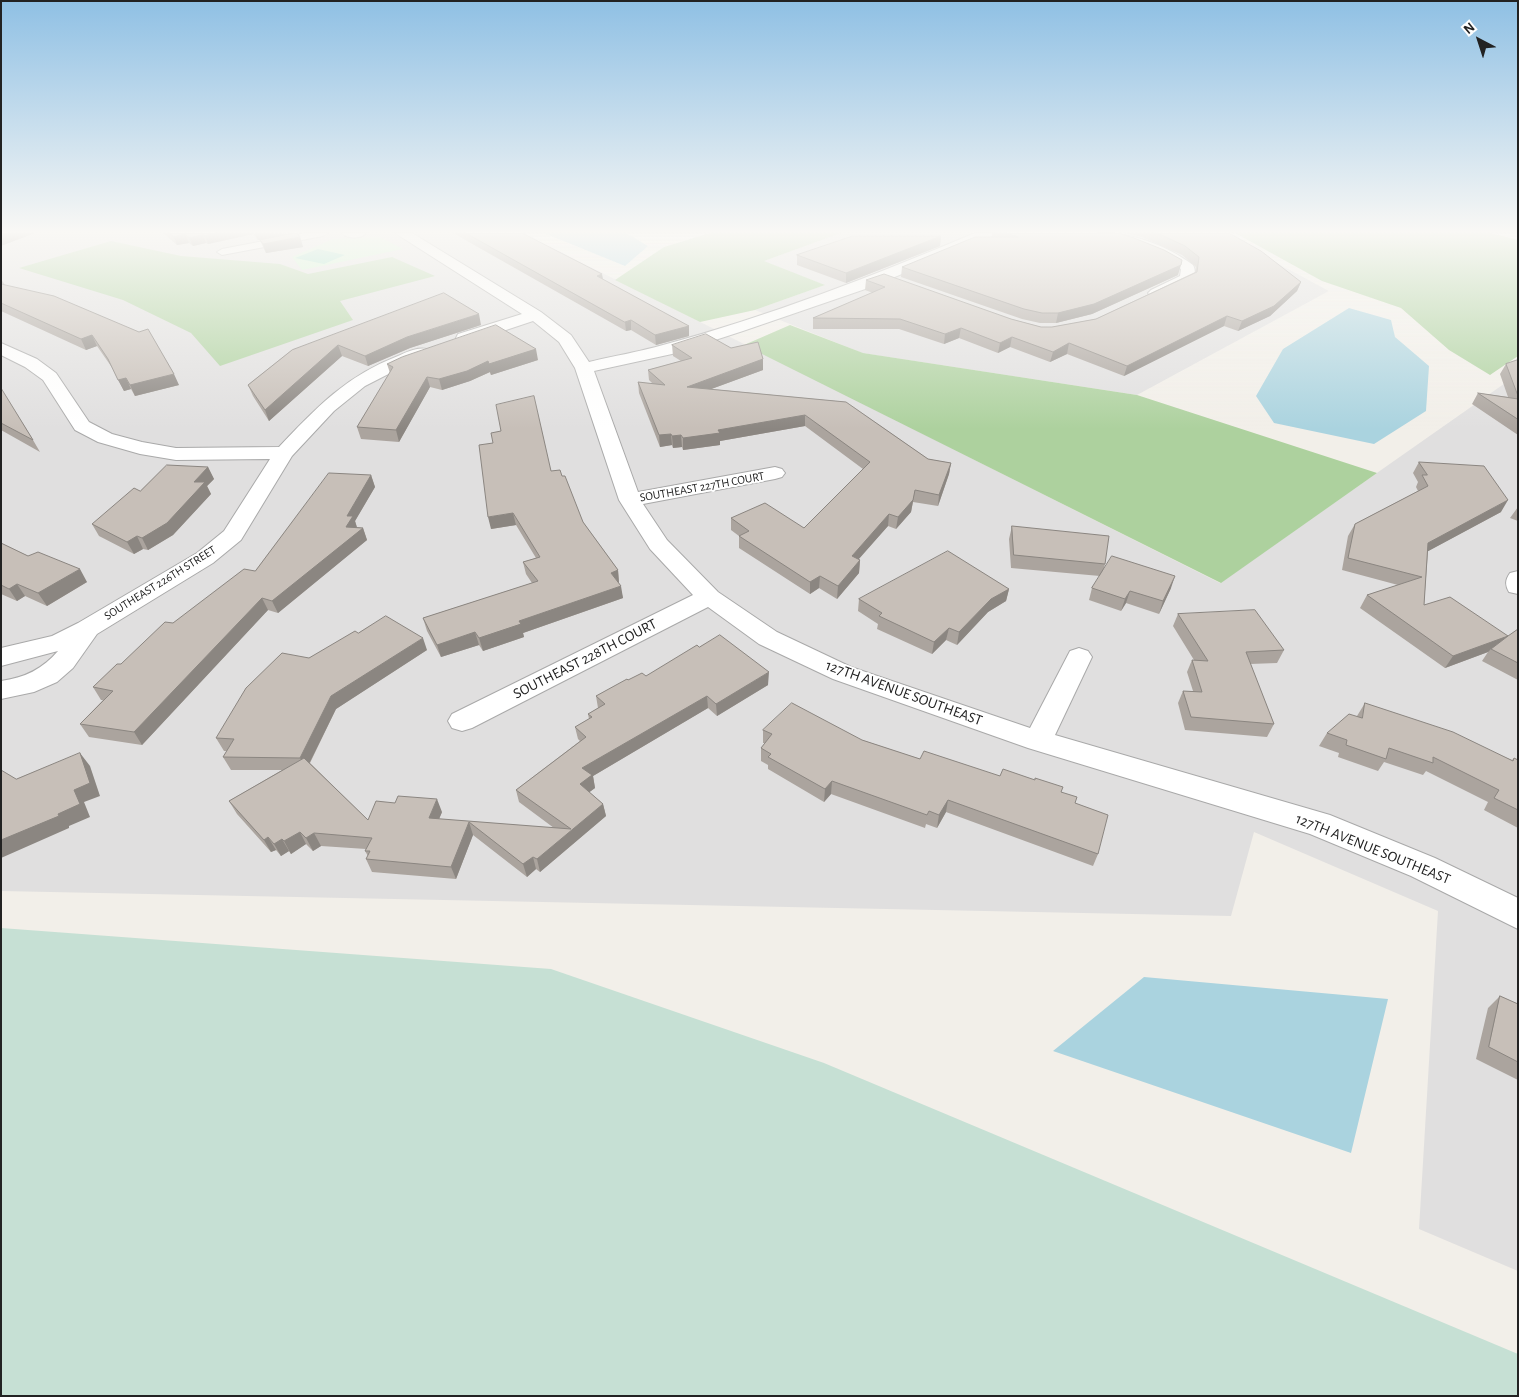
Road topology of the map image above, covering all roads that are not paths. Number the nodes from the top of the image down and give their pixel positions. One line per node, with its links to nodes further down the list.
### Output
1 (507, 298): 5 (street, 127TH AVENUE SOUTHEAST)
2 (820, 298): 7 (street)
3 (1144, 298): 4 (street)
4 (1138, 301)
5 (534, 315): 7 (street, 127TH AVENUE SOUTHEAST); 8 (street, SOUTHEAST 226TH STREET)
6 (1, 348): 8 (street)
7 (584, 368): 10 (street, 127TH AVENUE SOUTHEAST)
8 (284, 454): 14 (street, SOUTHEAST 226TH STREET)
9 (775, 473): 10 (street, SOUTHEAST 227TH COURT)
10 (630, 500): 13 (street, 127TH AVENUE SOUTHEAST)
11 (1518, 578): 12 (street)
12 (1518, 587)
13 (708, 598): 18 (street, SOUTHEAST 228TH COURT); 19 (street, 127TH AVENUE SOUTHEAST)
14 (87, 629): 15 (street, SOUTHEAST 226TH STREET); 17 (street, SOUTHEAST 226TH STREET)
15 (14, 654)
16 (1079, 657): 19 (street)
17 (1, 690)
18 (462, 720)
19 (1038, 741): 20 (street, 127TH AVENUE SOUTHEAST)
20 (1518, 914)

